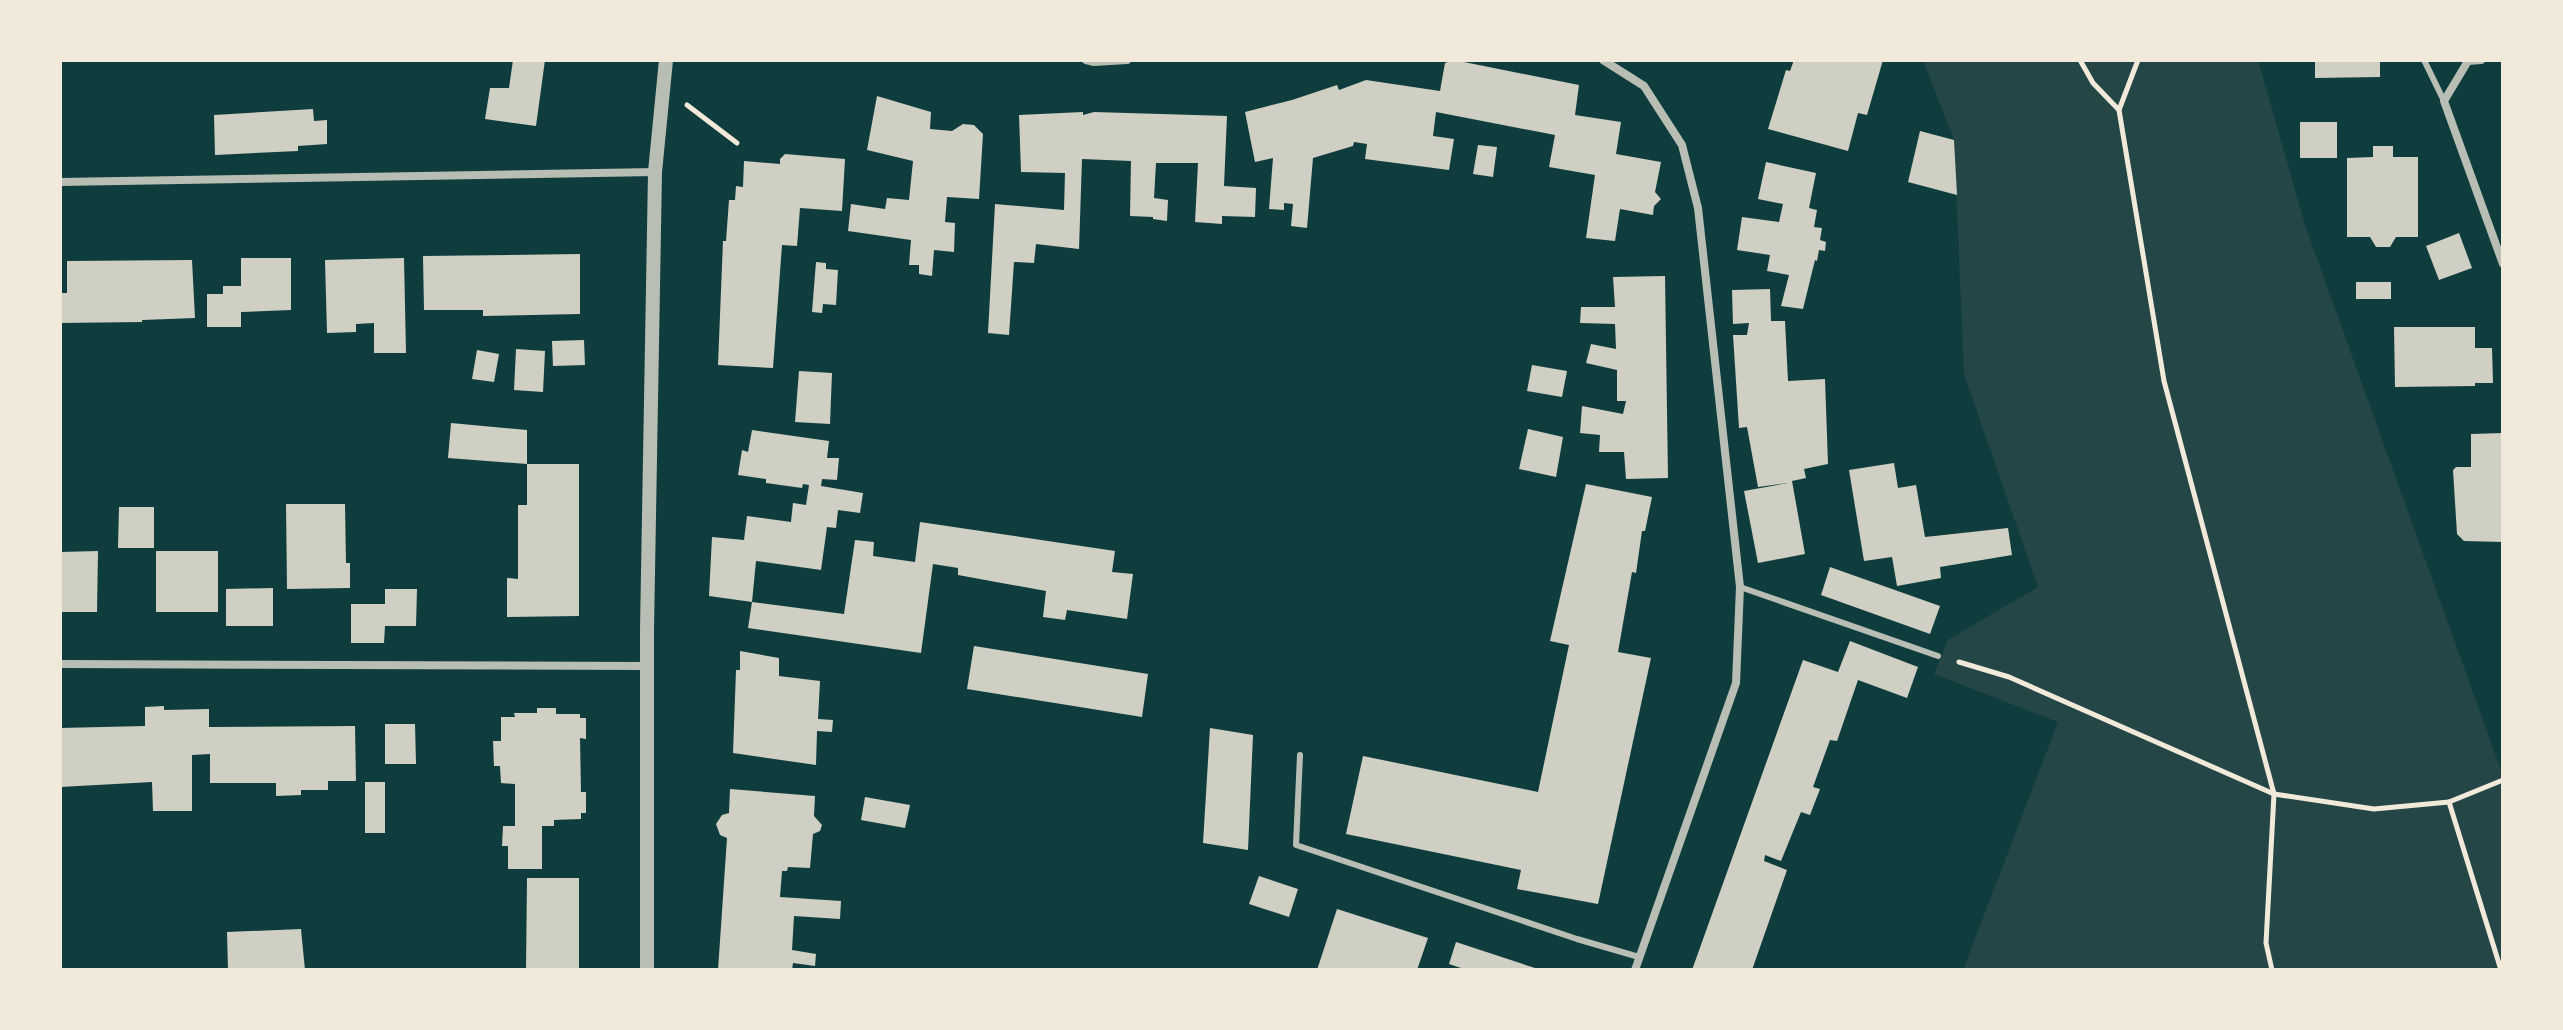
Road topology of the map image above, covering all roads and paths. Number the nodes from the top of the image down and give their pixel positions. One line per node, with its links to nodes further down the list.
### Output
1 (666, 60): 13 (street)
2 (1086, 60): 3 (street)
3 (1127, 60)
4 (1603, 60): 16 (street)
5 (2080, 60): 10 (path)
6 (2138, 60): 10 (path)
7 (2424, 60): 9 (lane)
8 (2481, 60): 9 (street)
9 (2444, 101): 15 (street)
10 (2119, 110): 22 (path)
11 (717, 126): 12 (path)
12 (737, 143)
13 (655, 172): 14 (street); 19 (street)
14 (60, 182)
15 (2503, 264)
16 (1740, 587): 17 (lane); 24 (street)
17 (1938, 656): 22 (path)
18 (60, 664): 19 (street)
19 (647, 666): 25 (street)
20 (1300, 755): 24 (lane)
21 (2503, 780): 23 (path)
22 (2274, 794): 23 (path); 27 (path)
23 (2449, 802): 28 (path)
24 (1639, 957): 26 (street)
25 (647, 970)
26 (1635, 970)
27 (2272, 970)
28 (2501, 970)

